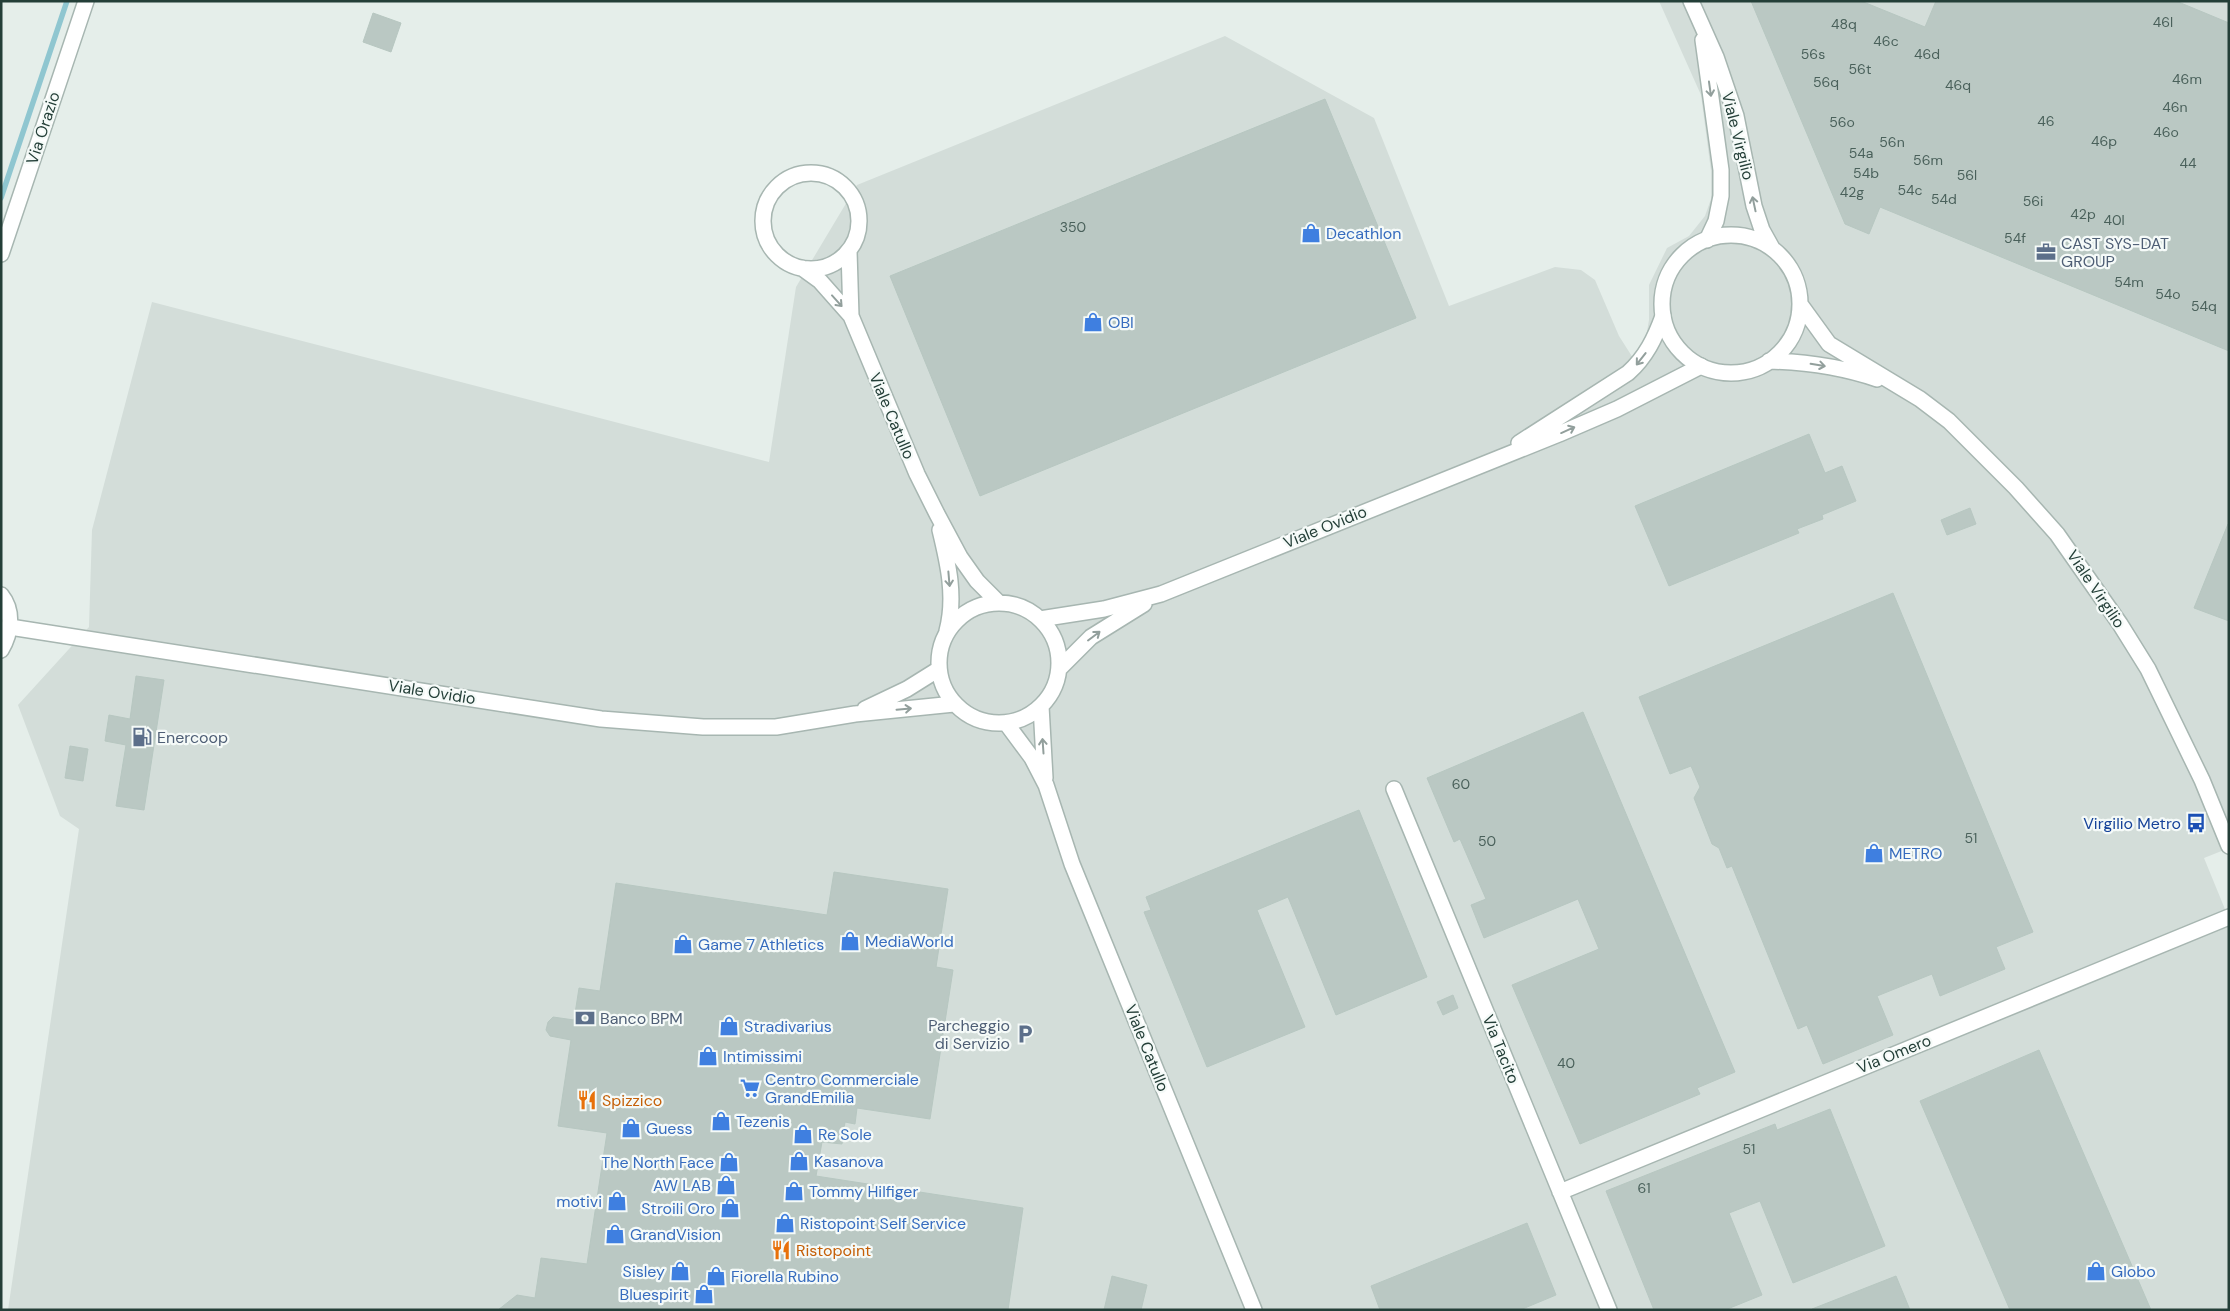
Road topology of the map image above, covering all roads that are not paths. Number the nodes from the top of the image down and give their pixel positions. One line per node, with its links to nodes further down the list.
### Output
1 (86, 1): 7 (street, Via Orazio)
2 (1691, 1): 3 (street, Viale Virgilio)
3 (1700, 24): 4 (street, Viale Virgilio, one-way to 4); 5 (street, Viale Virgilio, one-way to 3)
4 (1706, 240): 5 (street); 11 (street)
5 (1772, 249): 9 (street)
6 (849, 250): 8 (street, Viale Catullo); 8 (street, Viale Catullo); 10 (street, Viale Catullo)
7 (1, 254)
8 (802, 268): 10 (street, Viale Catullo, one-way to 10)
9 (1800, 304): 12 (street); 14 (street, Viale Virgilio)
10 (851, 316): 16 (street, Viale Catullo)
11 (1663, 316): 13 (street); 15 (street, Viale Ovidio, one-way to 15)
12 (1769, 362): 13 (street); 14 (street, Viale Virgilio, one-way to 14)
13 (1701, 366): 15 (street, Viale Ovidio, one-way to 13)
14 (1895, 384): 32 (street, Viale Virgilio)
15 (1490, 461): 17 (street, Viale Ovidio)
16 (937, 514): 19 (street, Viale Catullo); 22 (street, Viale Catullo, one-way to 22)
17 (1161, 594): 20 (street, Viale Ovidio); 25 (street, Viale Ovidio, one-way to 17)
18 (1, 595): 21 (street)
19 (1000, 603): 20 (street); 22 (street)
20 (1040, 619): 25 (street)
21 (10, 628): 23 (street); 28 (street, Viale Ovidio)
22 (947, 632): 24 (street)
23 (1, 650)
24 (939, 669): 26 (street); 28 (street, Viale Ovidio)
25 (1059, 669): 27 (street)
26 (954, 704): 28 (street, Viale Ovidio, one-way to 26); 29 (street)
27 (1041, 706): 29 (street); 30 (street, Viale Catullo, one-way to 27)
28 (855, 714)
29 (1006, 723): 30 (street, Viale Catullo)
30 (1046, 785): 35 (street, Viale Catullo)
31 (1394, 789): 34 (street, Via Tacito)
32 (2229, 846)
33 (2229, 917): 34 (street, Via Omero)
34 (1560, 1192): 36 (street, Via Tacito)
35 (1254, 1310)
36 (1609, 1310)

